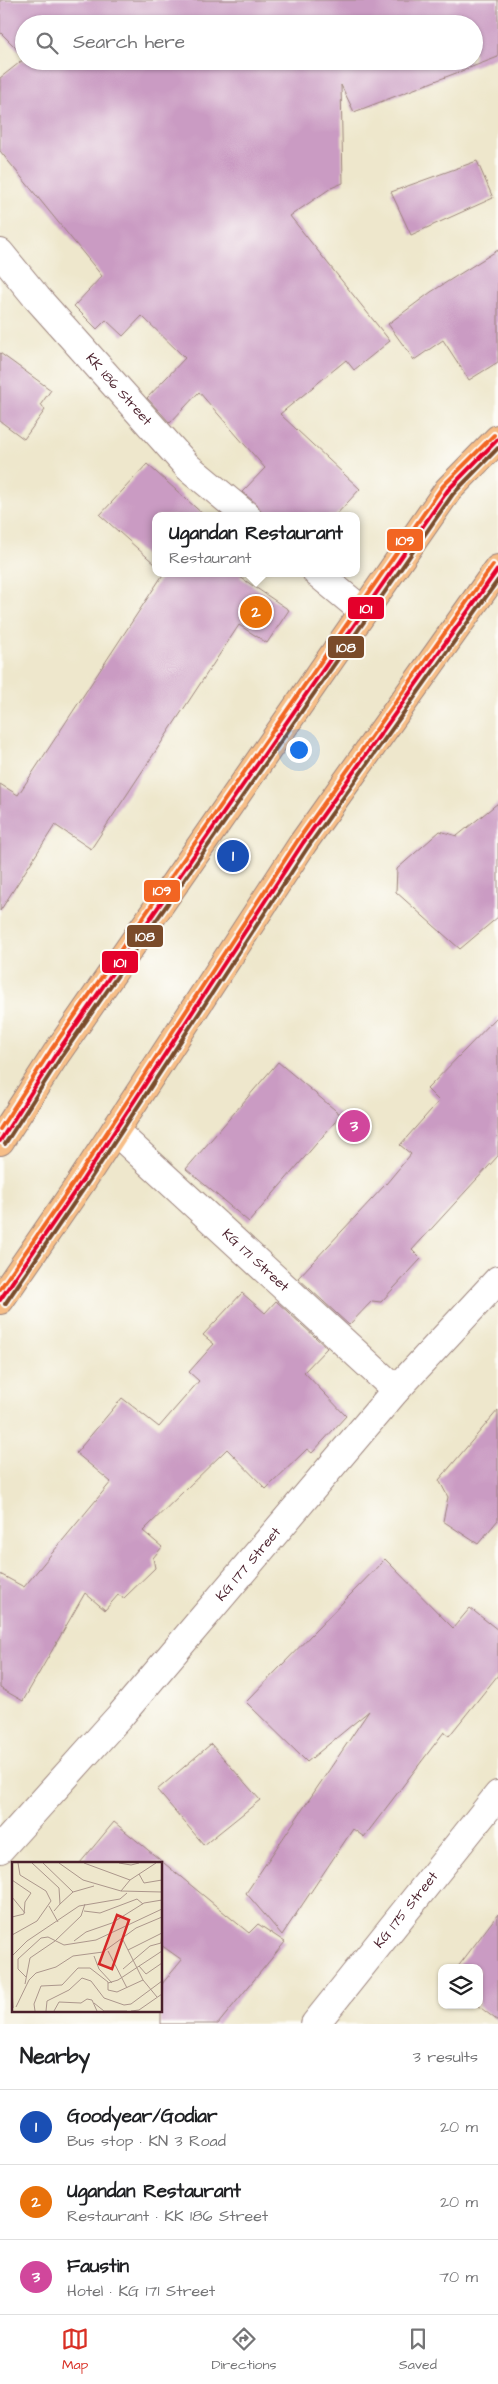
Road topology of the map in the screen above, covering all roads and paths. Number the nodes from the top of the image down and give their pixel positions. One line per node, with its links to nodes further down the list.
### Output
1 (0, 253): 3 (street, KK 186 Street)
2 (498, 439): 6 (highway)
3 (243, 512)
4 (498, 569): 7 (highway)
5 (322, 577): 6 (street)
6 (363, 611): 8 (highway)
7 (115, 1131): 10 (highway); 11 (street, KG 171 Street)
8 (0, 1141)
9 (498, 1280): 11 (street, KG 177 Street)
10 (0, 1300)
11 (396, 1390): 13 (street, KG 177 Street)
12 (498, 1795): 14 (street, KG 175 Street)
13 (0, 1849)
14 (315, 2024)

